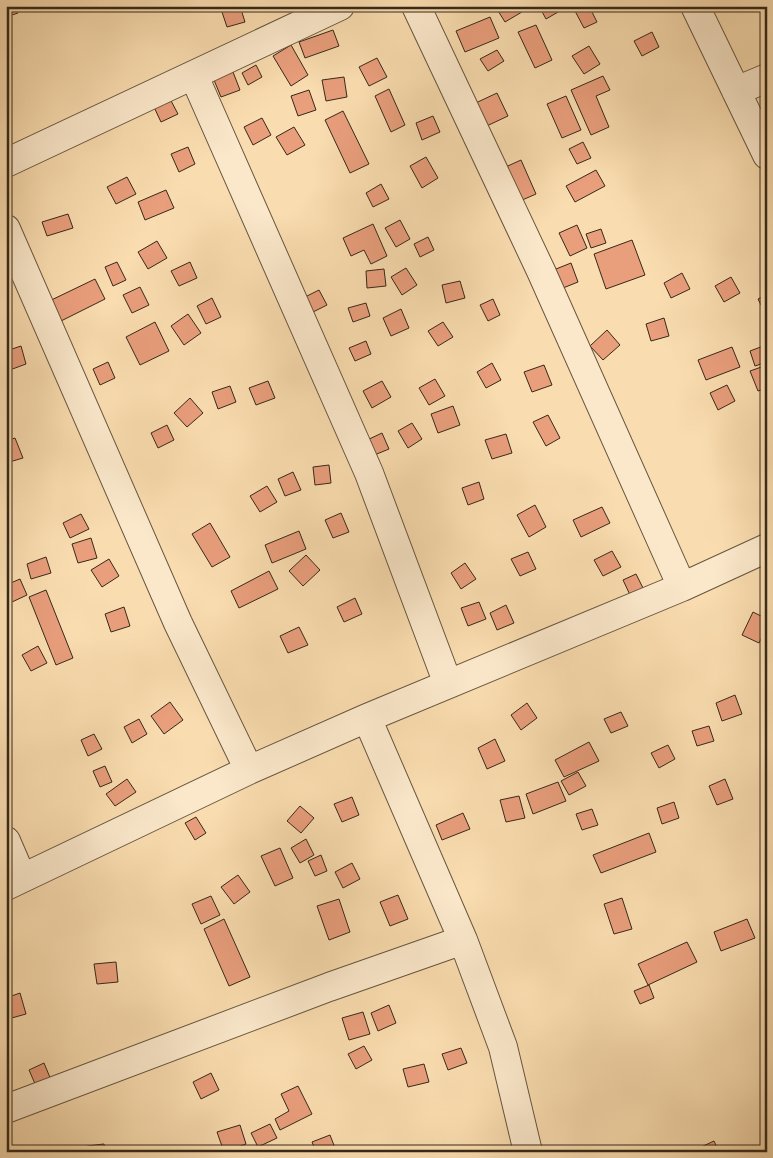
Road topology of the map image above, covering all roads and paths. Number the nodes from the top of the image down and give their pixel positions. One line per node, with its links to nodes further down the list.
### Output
1 (340, 6): 4 (street)
2 (416, 6): 11 (street)
3 (696, 6): 6 (street)
4 (194, 76): 8 (street); 12 (street)
5 (767, 78): 6 (street)
6 (736, 91): 7 (street)
7 (767, 155)
8 (6, 163)
9 (6, 229): 14 (street)
10 (767, 548): 11 (street)
11 (682, 587): 12 (street)
12 (448, 684): 13 (street)
13 (366, 718): 14 (street); 17 (street)
14 (249, 770): 16 (street)
15 (6, 841): 16 (street)
16 (14, 882)
17 (463, 940): 18 (street); 19 (street)
18 (6, 1109)
19 (528, 1152)

